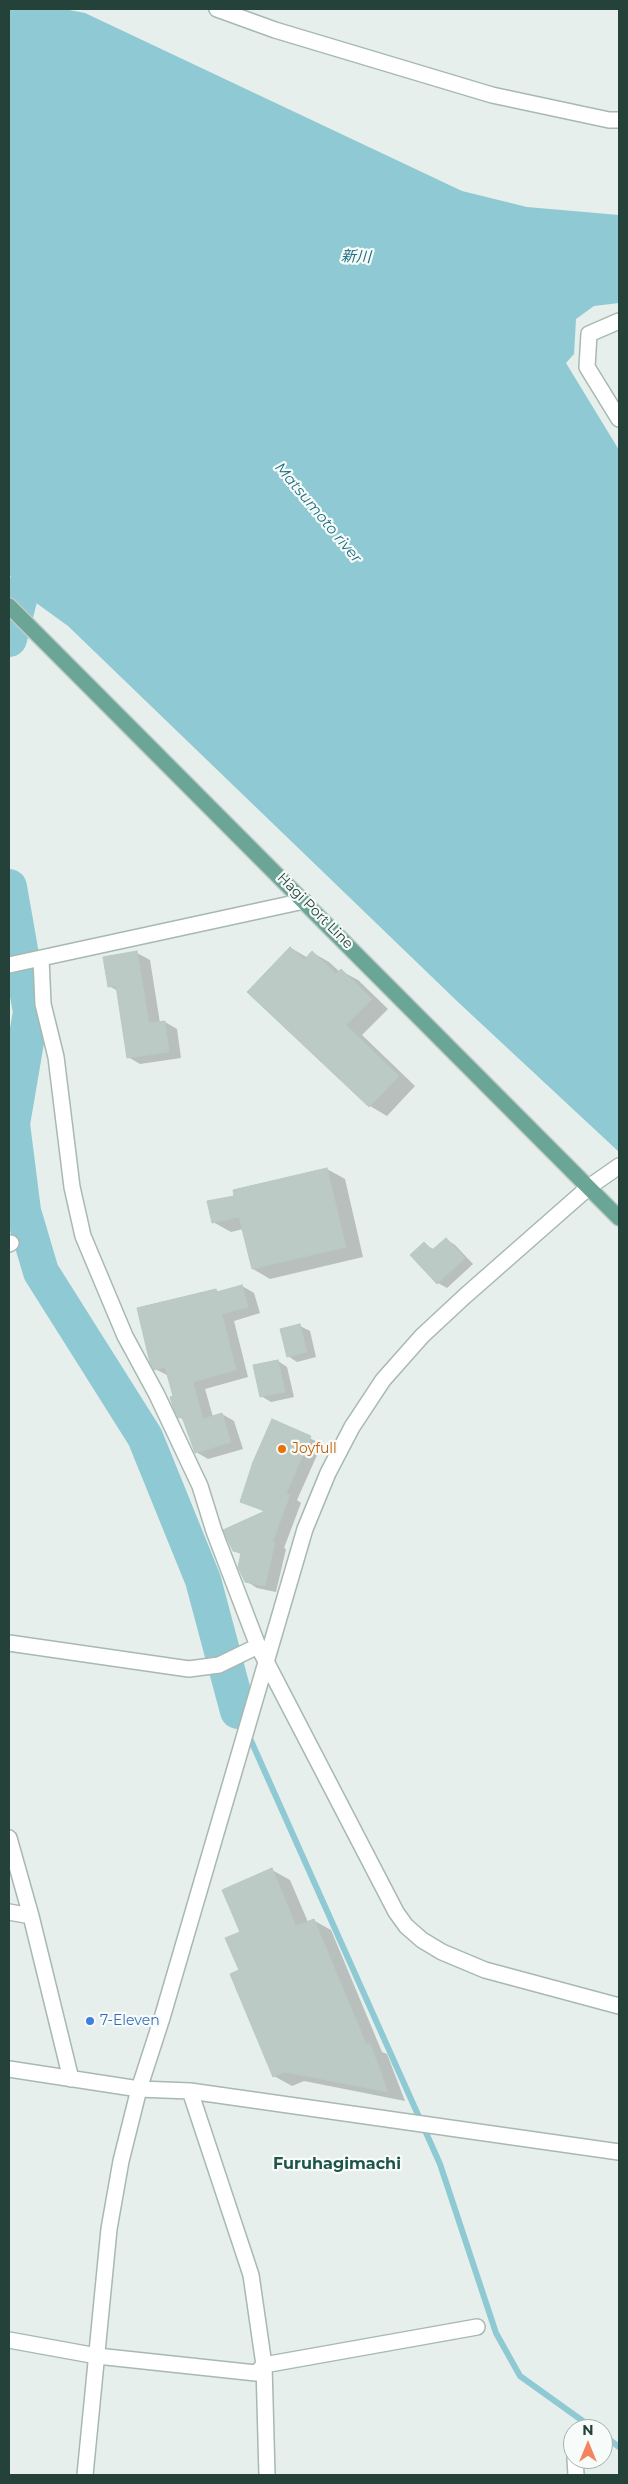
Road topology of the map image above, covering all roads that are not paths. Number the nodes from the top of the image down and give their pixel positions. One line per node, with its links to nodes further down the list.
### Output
1 (216, 9): 2 (street)
2 (619, 120)
3 (619, 321): 4 (street)
4 (619, 418)
5 (9, 606): 6 (main road, Hagi Port Line)
6 (304, 901): 7 (street); 10 (main road, Hagi Port Line)
7 (37, 959): 8 (street); 13 (street)
8 (9, 965)
9 (619, 1166): 10 (street)
10 (589, 1188): 11 (main road, Hagi Port Line); 14 (street)
11 (619, 1218)
12 (9, 1643): 13 (street)
13 (258, 1646): 14 (street)
14 (266, 1663): 18 (street); 21 (street)
15 (9, 1838): 17 (street)
16 (9, 1912): 17 (street)
17 (31, 1916): 20 (street)
18 (619, 2006)
19 (9, 2069): 20 (street)
20 (71, 2079): 21 (street)
21 (139, 2089): 22 (street); 26 (street)
22 (190, 2091): 23 (street); 27 (street)
23 (619, 2152)
24 (477, 2327): 27 (street)
25 (9, 2340): 26 (street)
26 (97, 2356): 27 (street); 28 (street)
27 (264, 2365): 29 (street)
28 (85, 2475)
29 (266, 2475)

